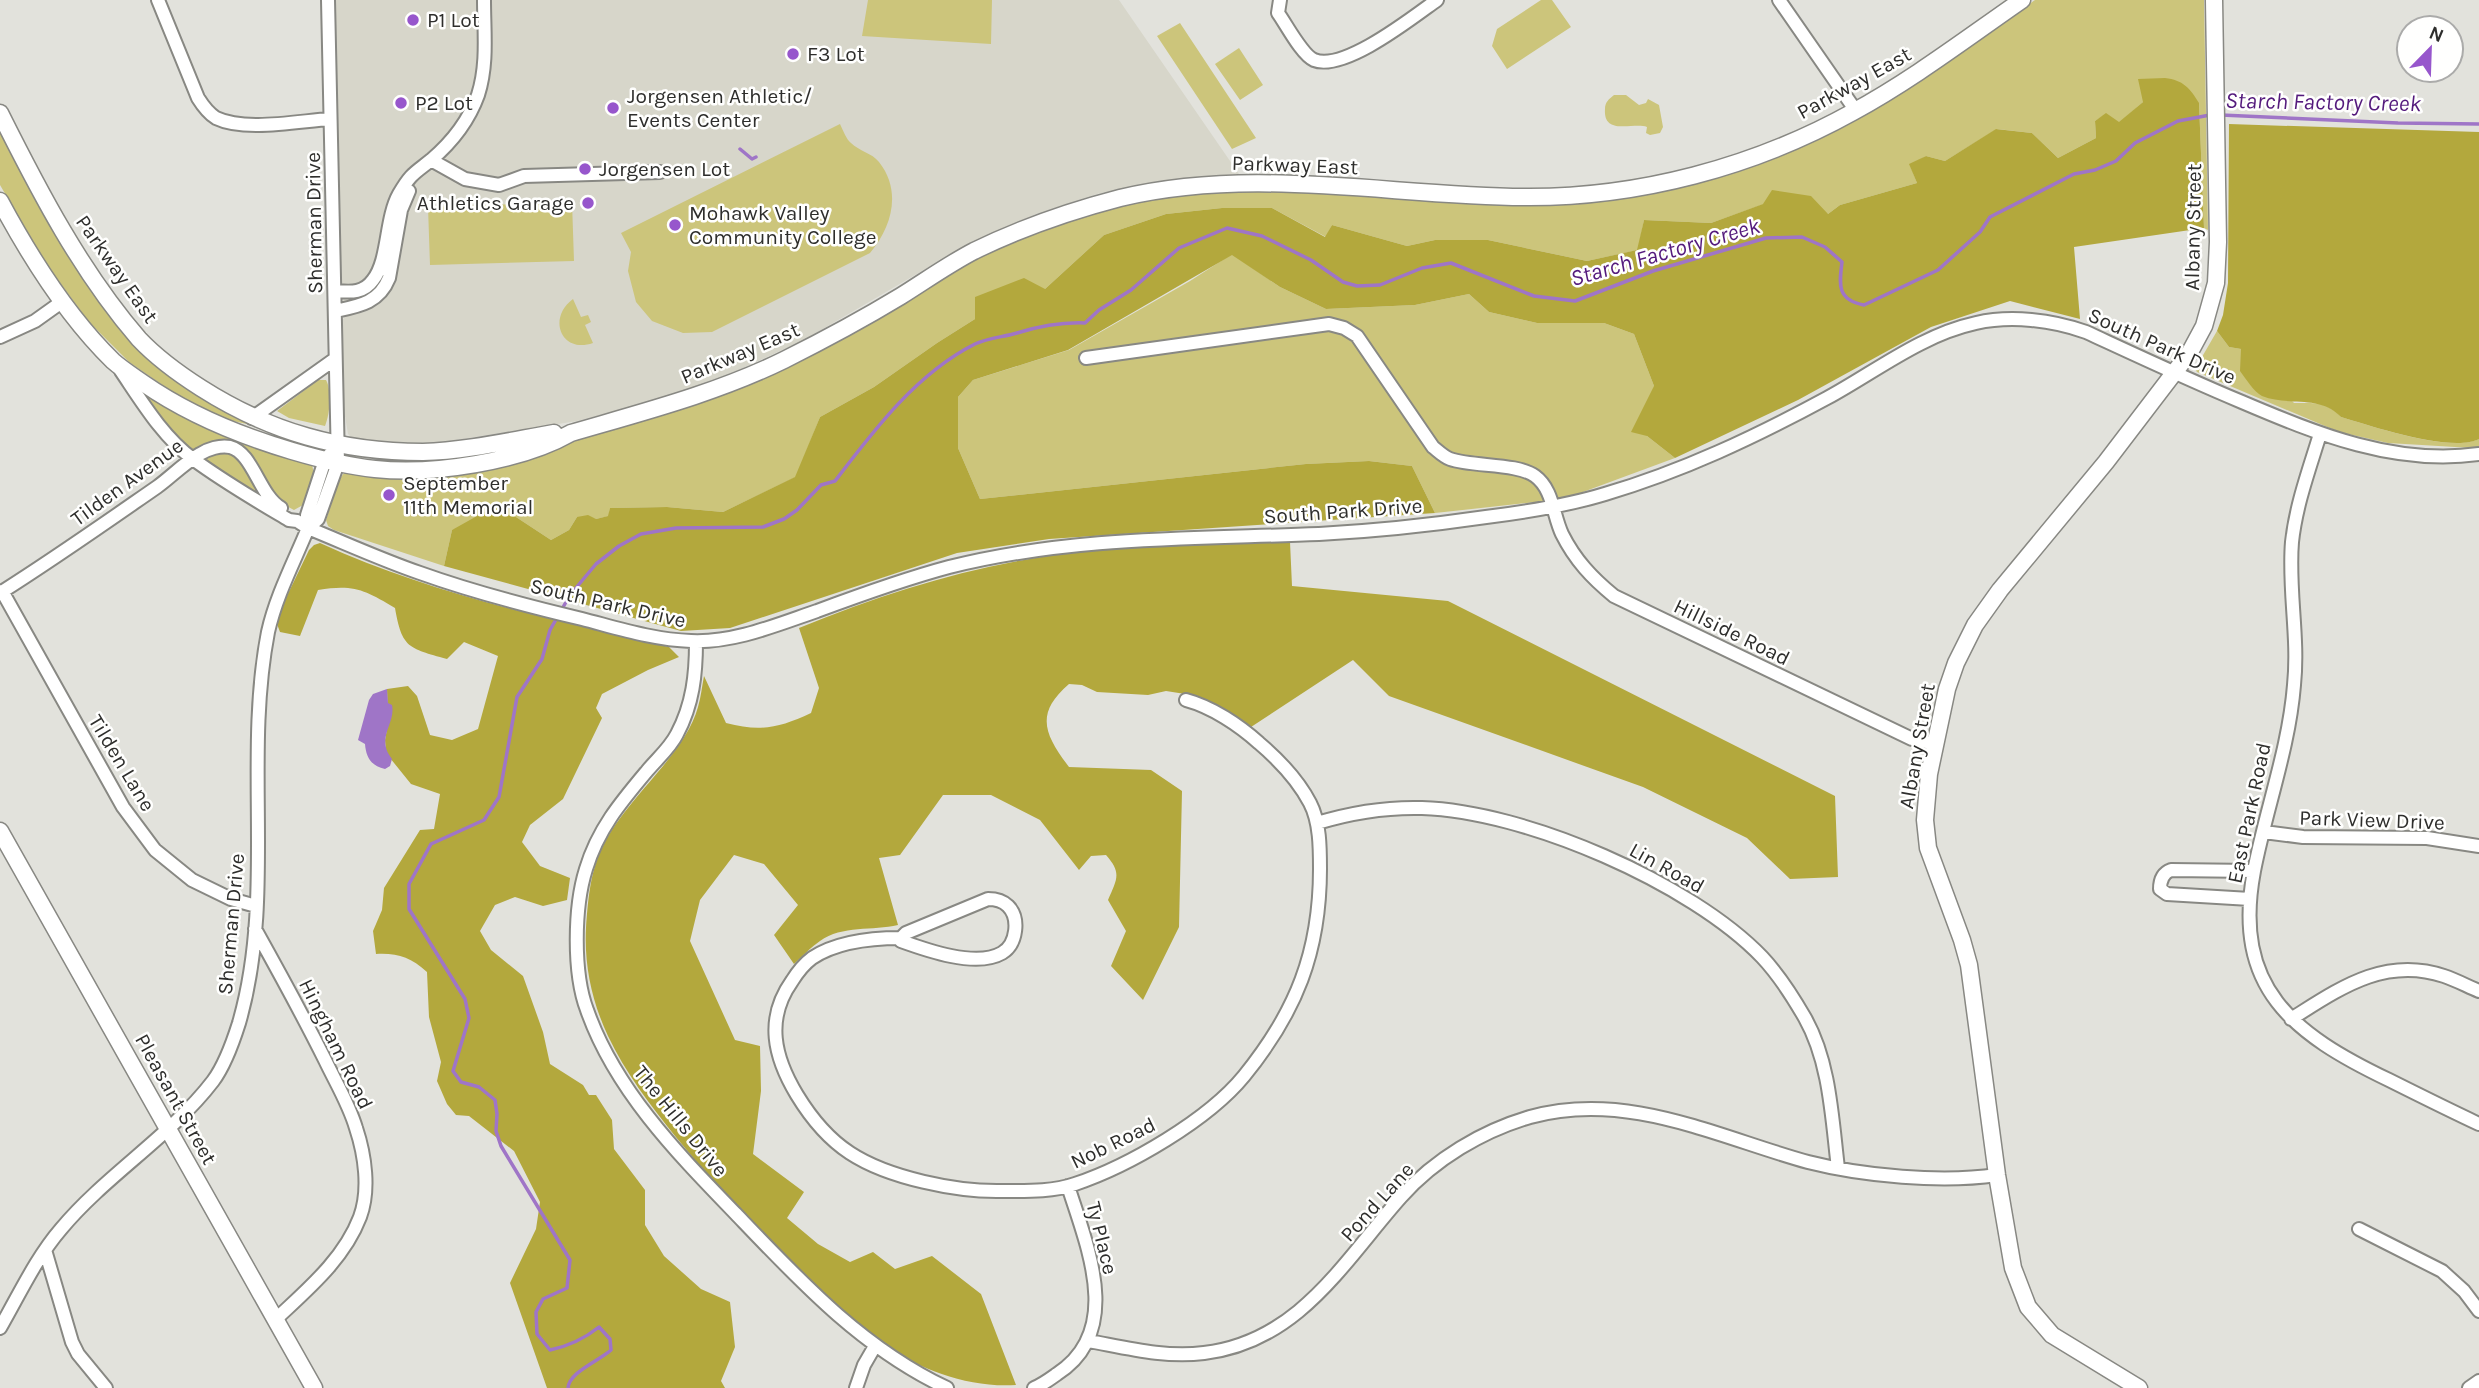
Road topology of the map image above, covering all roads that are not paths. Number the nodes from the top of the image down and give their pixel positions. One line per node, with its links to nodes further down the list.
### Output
1 (158, 0): 11 (street)
2 (328, 0): 11 (street, Sherman Drive)
3 (484, 0): 12 (street)
4 (1280, 0): 5 (street)
5 (1437, 0)
6 (1779, 0): 9 (street)
7 (2022, 0): 9 (street, Parkway East)
8 (2214, 0): 22 (street, Albany Street)
9 (1856, 111): 24 (street, Parkway East)
10 (0, 113): 23 (street, Parkway East)
11 (330, 119): 15 (street, Sherman Drive)
12 (428, 162): 13 (street); 15 (street); 17 (street)
13 (660, 172)
14 (0, 201): 16 (street, Parkway East)
15 (335, 291): 17 (street, Sherman Drive)
16 (62, 301): 18 (street); 21 (street, Parkway East)
17 (335, 311): 20 (street, Sherman Drive)
18 (0, 338)
19 (1086, 358): 30 (street, Hillside Road)
20 (335, 359): 23 (street); 26 (street, Sherman Drive)
21 (114, 362): 28 (street, Parkway East); 29 (street, Parkway East)
22 (2175, 372): 25 (street, South Park Drive); 30 (street, South Park Drive); 35 (street, Albany Street)
23 (252, 418): 26 (street, Parkway East)
24 (571, 433): 26 (street, Parkway East); 29 (street, Parkway East)
25 (2320, 434): 27 (street, South Park Drive); 38 (street, East Park Road)
26 (337, 444): 29 (street, Sherman Drive)
27 (2479, 454)
28 (193, 459): 31 (street, South Park Drive); 31 (street, Tilden Avenue); 32 (street, Tilden Avenue)
29 (332, 462): 31 (street, Sherman Drive)
30 (1553, 508): 33 (street, South Park Drive); 35 (street, Hillside Road)
31 (303, 524): 33 (street, South Park Drive); 42 (street, Sherman Drive)
32 (1, 592): 42 (street, Tilden Lane)
33 (696, 642): 58 (street, The Hills Drive)
34 (1186, 700): 36 (street, Nob Road)
35 (1935, 744): 50 (street, Albany Street)
36 (1317, 823): 49 (street, Lin Road); 51 (street, Nob Road)
37 (0, 831): 48 (street, Pleasant Street)
38 (2264, 832): 39 (street, Park View Drive); 40 (street, East Park Road)
39 (2479, 846)
40 (2254, 871): 41 (street, East Park Road); 41 (street)
41 (2250, 899): 46 (street, East Park Road)
42 (256, 906): 43 (street, Sherman Drive)
43 (254, 929): 48 (street, Sherman Drive); 55 (street, Hingham Road)
44 (901, 938): 44 (street, Nob Road); 51 (street, Nob Road)
45 (2479, 991): 46 (street)
46 (2291, 1019): 47 (street, East Park Road)
47 (2479, 1124)
48 (168, 1127): 53 (street, Sherman Drive); 55 (street, Pleasant Street)
49 (1838, 1168): 50 (street, Pond Lane); 57 (street, Pond Lane)
50 (1997, 1175): 65 (street, Albany Street)
51 (1068, 1186): 57 (street, Ty Place)
52 (2359, 1229): 54 (street)
53 (45, 1250): 56 (street, Sherman Drive); 60 (street)
54 (2479, 1311)
55 (276, 1319): 61 (street, Pleasant Street)
56 (0, 1328)
57 (1089, 1341): 64 (street)
58 (874, 1346): 62 (street); 63 (street, The Hills Drive)
59 (2479, 1381): 66 (street)
60 (106, 1388)
61 (314, 1388)
62 (856, 1388)
63 (947, 1388)
64 (1034, 1388)
65 (2139, 1388)
66 (2469, 1388)

